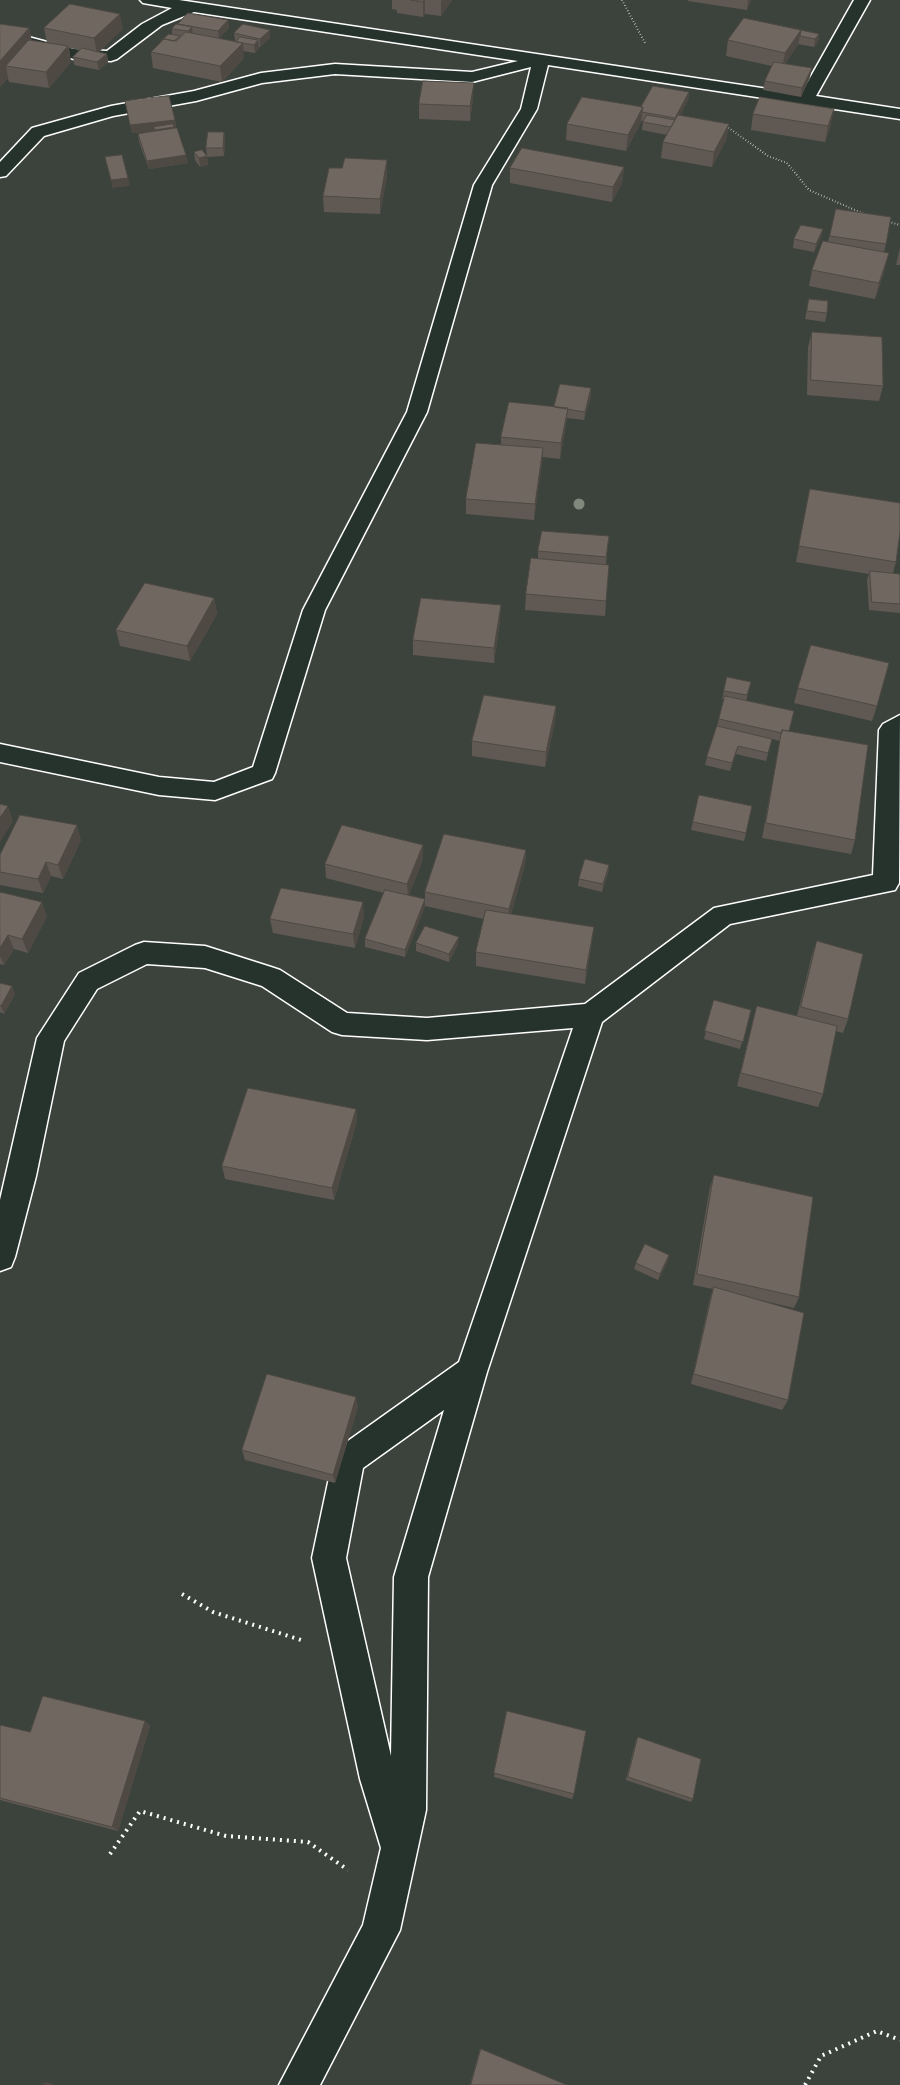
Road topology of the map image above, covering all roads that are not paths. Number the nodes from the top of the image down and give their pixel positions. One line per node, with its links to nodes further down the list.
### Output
1 (148, 0): 3 (street)
2 (862, 0): 6 (street)
3 (190, 8): 4 (street); 5 (street)
4 (0, 39)
5 (541, 60): 6 (street); 8 (street); 10 (street)
6 (806, 100): 7 (street)
7 (900, 114)
8 (0, 172)
9 (900, 724): 11 (street)
10 (0, 752)
11 (591, 1015): 12 (street); 13 (street)
12 (0, 1256)
13 (471, 1372): 14 (street); 14 (street)
14 (399, 1848): 15 (street)
15 (299, 2085)

